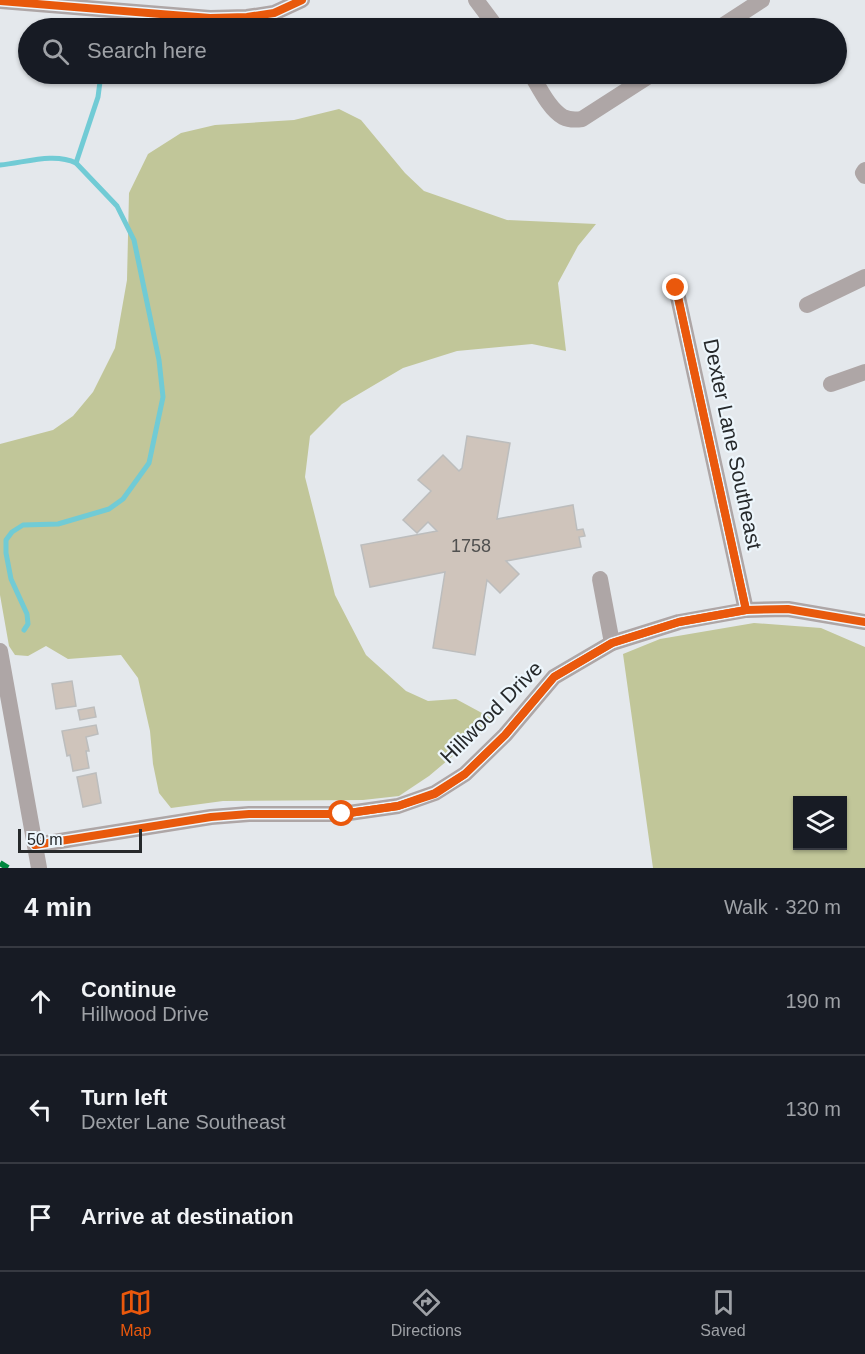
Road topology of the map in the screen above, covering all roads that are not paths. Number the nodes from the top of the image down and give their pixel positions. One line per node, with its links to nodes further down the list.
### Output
1 (302, 0): 4 (street)
2 (476, 0): 5 (street)
3 (762, 0): 6 (street)
4 (0, 2)
5 (490, 18)
6 (734, 18)
7 (537, 84): 8 (street)
8 (636, 84)
9 (865, 170): 10 (street)
10 (865, 176)
11 (865, 277): 13 (street)
12 (676, 288): 17 (street, Dexter Lane Southeast)
13 (807, 305)
14 (865, 372): 15 (street)
15 (831, 384)
16 (600, 579): 19 (street)
17 (746, 610): 18 (street, Hillwood Drive); 19 (street, Hillwood Drive)
18 (865, 622)
19 (612, 643): 21 (street, Hillwood Drive)
20 (0, 651): 21 (street)
21 (35, 844): 22 (street)
22 (39, 868)

